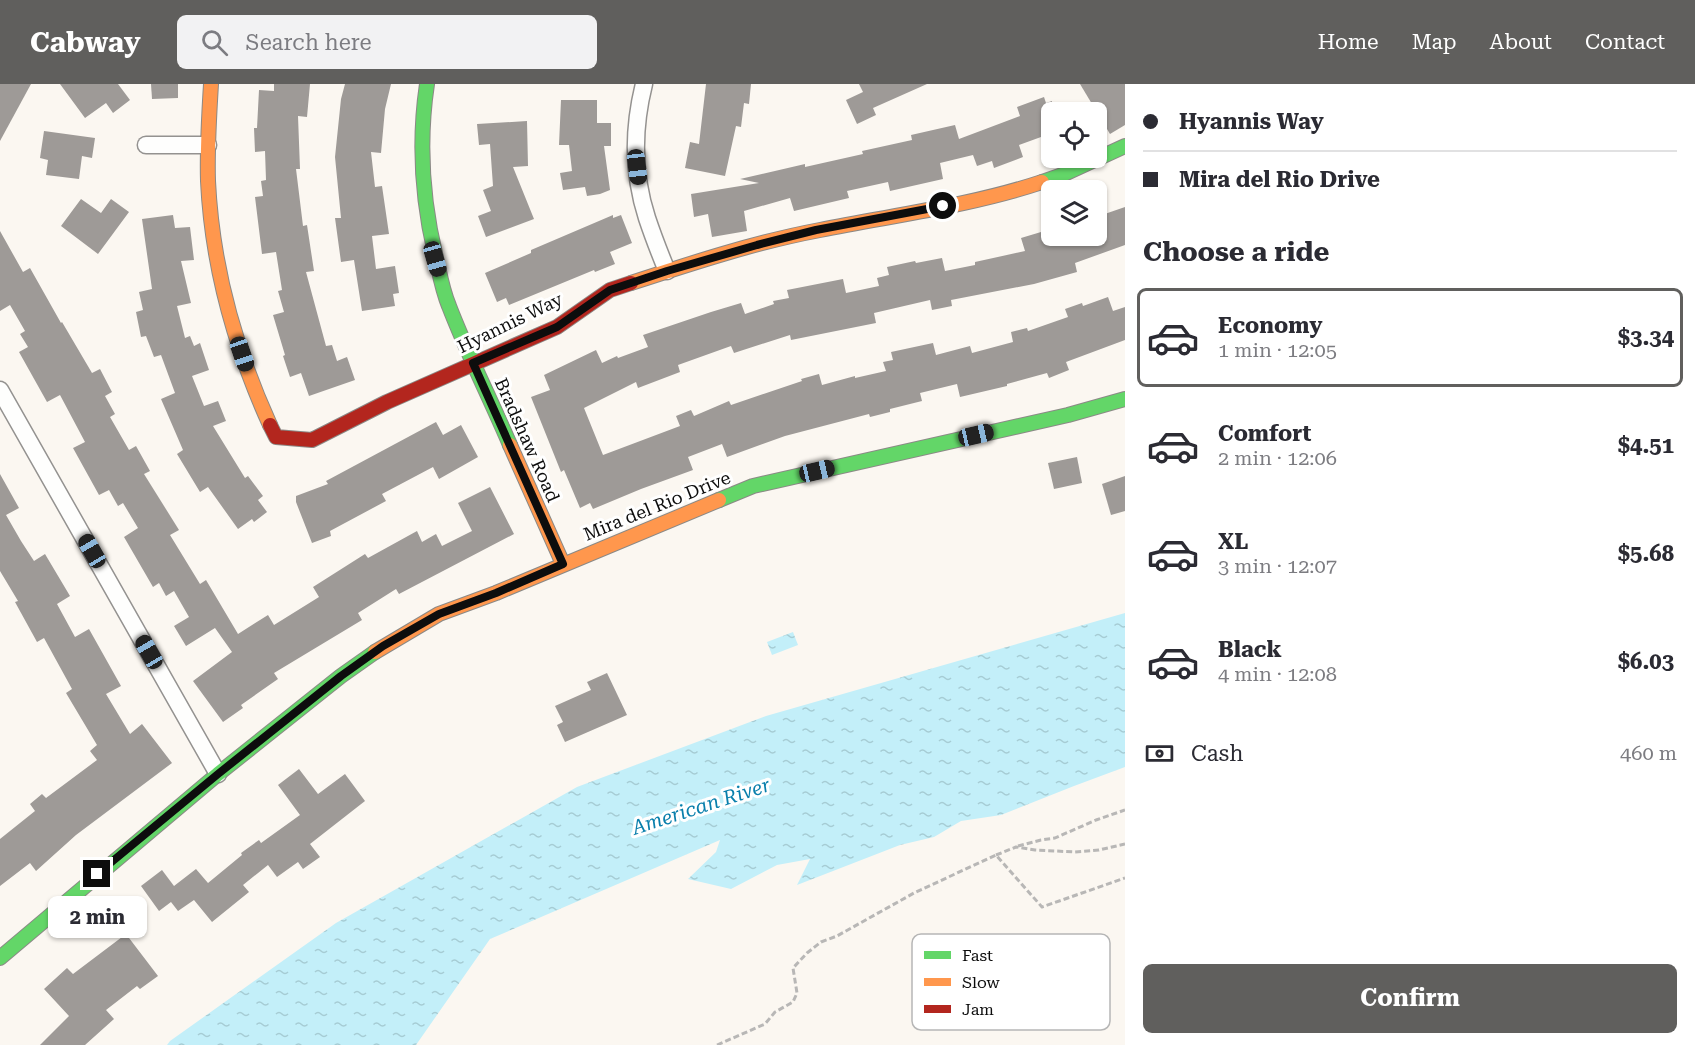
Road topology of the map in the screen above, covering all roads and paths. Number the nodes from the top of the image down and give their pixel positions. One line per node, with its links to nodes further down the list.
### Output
1 (211, 84): 5 (street, Hyannis Way)
2 (428, 84): 8 (street, Bradshaw Road)
3 (644, 84): 7 (street)
4 (146, 145): 5 (street)
5 (208, 145): 8 (street, Hyannis Way)
6 (1125, 146): 7 (street, Hyannis Way)
7 (667, 271): 8 (street, Hyannis Way)
8 (473, 363): 11 (street, Bradshaw Road)
9 (0, 390): 12 (street)
10 (1125, 399): 11 (street, Mira del Rio Drive)
11 (563, 564): 12 (street, Mira del Rio Drive)
12 (218, 774): 18 (street, Mira del Rio Drive)
13 (1125, 810): 15 (path)
14 (1125, 844): 15 (path)
15 (1016, 847): 16 (path)
16 (996, 855): 17 (path); 19 (path)
17 (1125, 878)
18 (0, 958)
19 (717, 1045)

